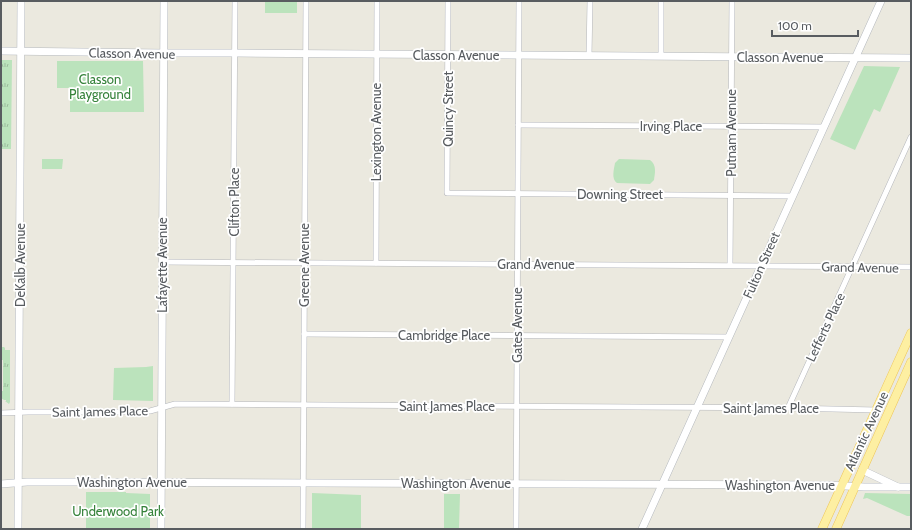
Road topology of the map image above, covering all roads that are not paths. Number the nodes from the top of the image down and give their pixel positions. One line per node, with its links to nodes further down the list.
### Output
1 (22, 1): 13 (main road, DeKalb Avenue)
2 (164, 1): 14 (main road, Lafayette Avenue)
3 (235, 1): 15 (street, Clifton Place)
4 (306, 1): 16 (street, Greene Avenue)
5 (377, 1): 17 (street, Lexington Avenue)
6 (448, 1): 18 (street, Quincy Street)
7 (519, 1): 19 (street, Gates Avenue)
8 (590, 1): 20 (street)
9 (661, 1): 21 (street)
10 (732, 1): 22 (street, Putnam Avenue)
11 (881, 1): 23 (main road, Fulton Street)
12 (1, 51): 13 (main road, Classon Avenue)
13 (21, 51): 14 (main road, Classon Avenue); 55 (main road, DeKalb Avenue)
14 (164, 53): 15 (main road, Classon Avenue); 33 (main road, Lafayette Avenue)
15 (234, 53): 16 (main road, Classon Avenue); 34 (street, Clifton Place)
16 (306, 54): 17 (main road, Classon Avenue); 35 (street, Greene Avenue)
17 (376, 54): 18 (main road, Classon Avenue); 36 (street, Lexington Avenue)
18 (448, 54): 19 (main road, Classon Avenue); 29 (street, Quincy Street)
19 (519, 55): 20 (main road, Classon Avenue); 25 (street, Gates Avenue)
20 (589, 56): 21 (main road, Classon Avenue)
21 (661, 56): 22 (main road, Classon Avenue)
22 (731, 56): 23 (main road, Classon Avenue); 26 (street, Putnam Avenue)
23 (856, 57): 24 (main road, Classon Avenue); 27 (main road, Fulton Street)
24 (911, 58)
25 (518, 125): 26 (street, Irving Place); 30 (street, Gates Avenue)
26 (731, 126): 27 (street, Irving Place); 31 (street, Putnam Avenue)
27 (824, 127): 32 (main road, Fulton Street)
28 (911, 137): 40 (street, Lefferts Place)
29 (447, 193): 30 (street, Downing Street)
30 (518, 194): 31 (street, Downing Street); 37 (street, Gates Avenue)
31 (730, 195): 32 (street, Downing Street); 38 (street, Putnam Avenue)
32 (793, 196): 39 (main road, Fulton Street)
33 (162, 262): 34 (street, Grand Avenue); 50 (main road, Lafayette Avenue)
34 (233, 262): 35 (street, Grand Avenue); 47 (street, Clifton Place)
35 (304, 263): 36 (street, Grand Avenue); 43 (street, Greene Avenue)
36 (376, 263): 37 (street, Grand Avenue)
37 (517, 264): 38 (street, Grand Avenue); 44 (street, Gates Avenue)
38 (730, 265): 39 (street, Grand Avenue)
39 (761, 266): 40 (street, Grand Avenue); 45 (main road, Fulton Street)
40 (852, 267): 41 (street, Grand Avenue); 52 (street, Lefferts Place)
41 (911, 267)
42 (911, 333): 53 (main road, Atlantic Avenue)
43 (304, 334): 44 (street, Cambridge Place); 48 (street, Greene Avenue)
44 (517, 335): 45 (street, Cambridge Place); 49 (street, Gates Avenue)
45 (729, 337): 51 (main road, Fulton Street)
46 (911, 362): 56 (main road, Atlantic Avenue)
47 (232, 404): 48 (street, Saint James Place); 50 (street, Saint James Place)
48 (303, 404): 49 (street, Saint James Place); 59 (street, Greene Avenue)
49 (516, 406): 51 (street, Saint James Place); 61 (street, Gates Avenue)
50 (161, 407): 55 (street, Saint James Place); 57 (main road, Lafayette Avenue)
51 (697, 407): 52 (street, Saint James Place); 62 (main road, Fulton Street)
52 (788, 408): 53 (street, Saint James Place)
53 (876, 410): 63 (main road, Atlantic Avenue)
54 (1, 413): 55 (street, Saint James Place)
55 (19, 413): 58 (main road, DeKalb Avenue)
56 (862, 470): 64 (main road, Atlantic Avenue); 66 (main road)
57 (160, 482): 58 (main road, Washington Avenue); 59 (main road, Washington Avenue); 68 (main road, Lafayette Avenue)
58 (18, 483): 60 (main road, Washington Avenue); 67 (main road, DeKalb Avenue)
59 (303, 483): 61 (main road, Washington Avenue); 69 (street, Greene Avenue)
60 (1, 484)
61 (516, 484): 62 (main road, Washington Avenue); 70 (street, Gates Avenue)
62 (662, 484): 63 (main road, Washington Avenue); 71 (main road, Fulton Street)
63 (841, 486): 64 (main road, Washington Avenue); 72 (main road, Atlantic Avenue)
64 (855, 486): 66 (main road, Washington Avenue); 73 (main road, Atlantic Avenue)
65 (911, 487): 66 (main road, Washington Avenue)
66 (900, 488)
67 (18, 529)
68 (160, 529)
69 (302, 529)
70 (516, 529)
71 (642, 529)
72 (822, 529)
73 (836, 529)

